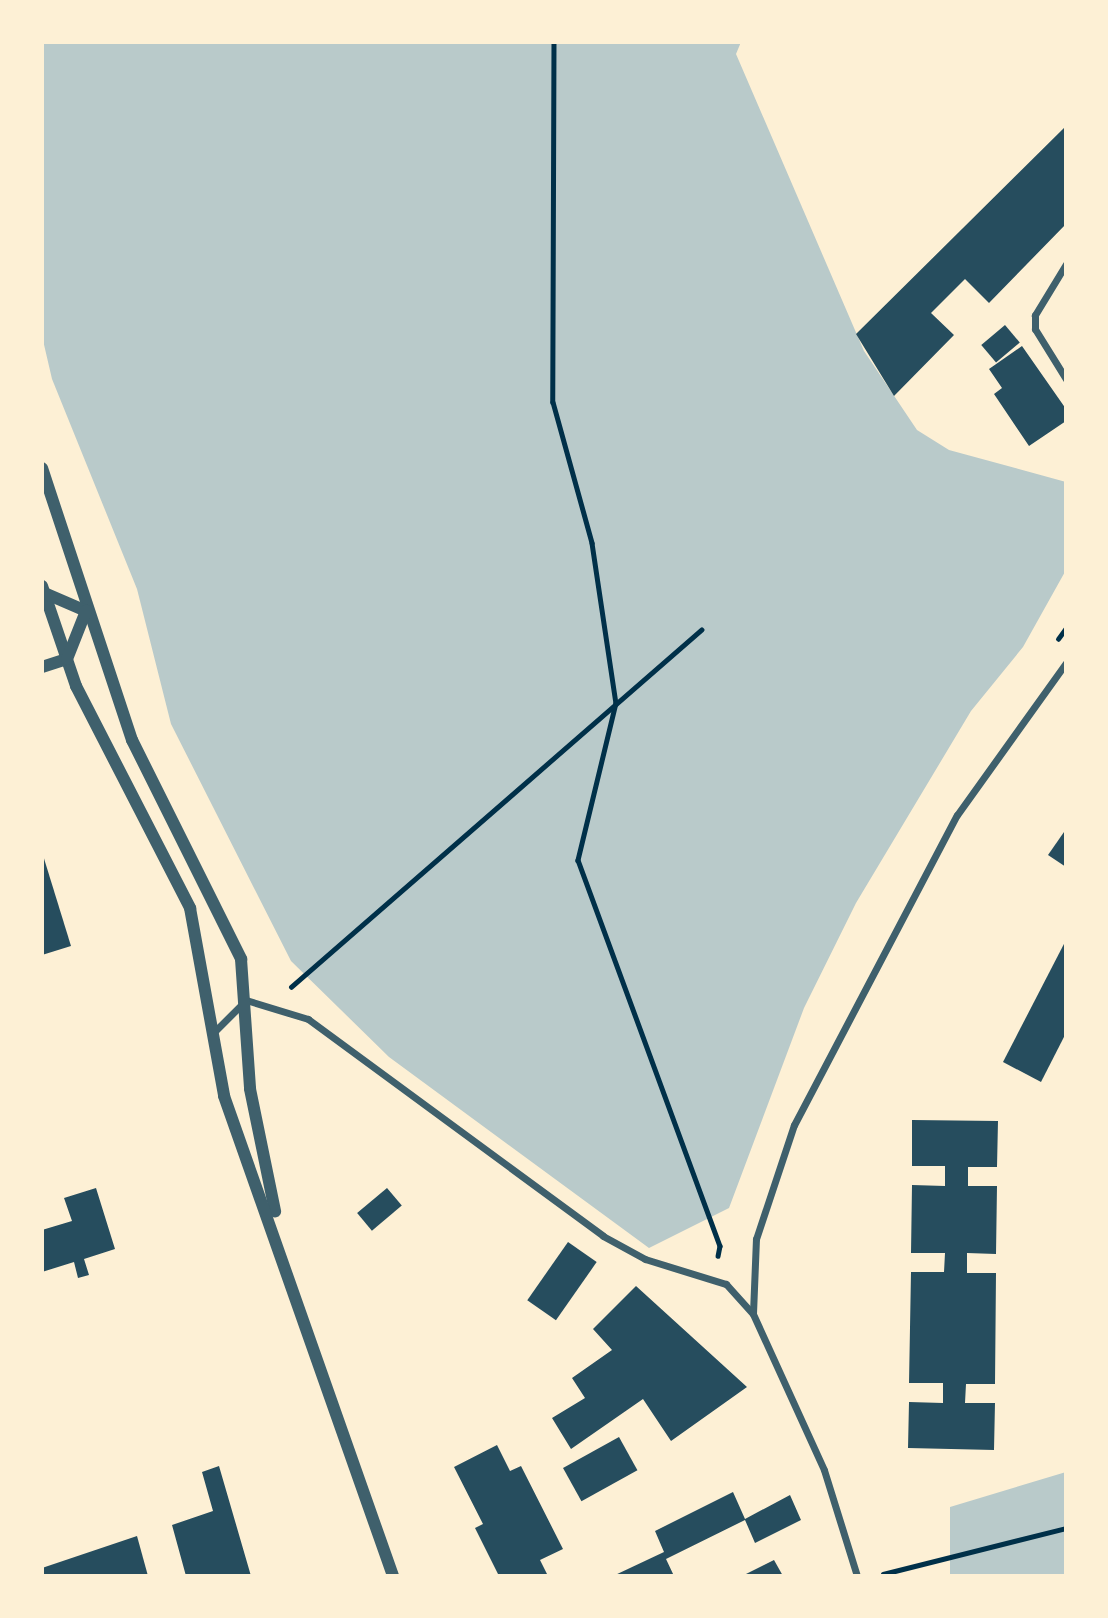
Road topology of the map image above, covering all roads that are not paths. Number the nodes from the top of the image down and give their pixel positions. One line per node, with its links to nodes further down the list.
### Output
1 (1066, 264): 2 (street)
2 (1066, 379)
3 (42, 468): 5 (street)
4 (42, 590): 5 (street); 6 (street)
5 (86, 611): 6 (street); 9 (street)
6 (67, 659): 8 (street); 10 (street)
7 (1066, 663): 12 (street)
8 (42, 667)
9 (246, 1000): 10 (street); 11 (street); 12 (street)
10 (213, 1032): 11 (street)
11 (285, 1258): 13 (street)
12 (753, 1314): 14 (street)
13 (393, 1576)
14 (857, 1576)

